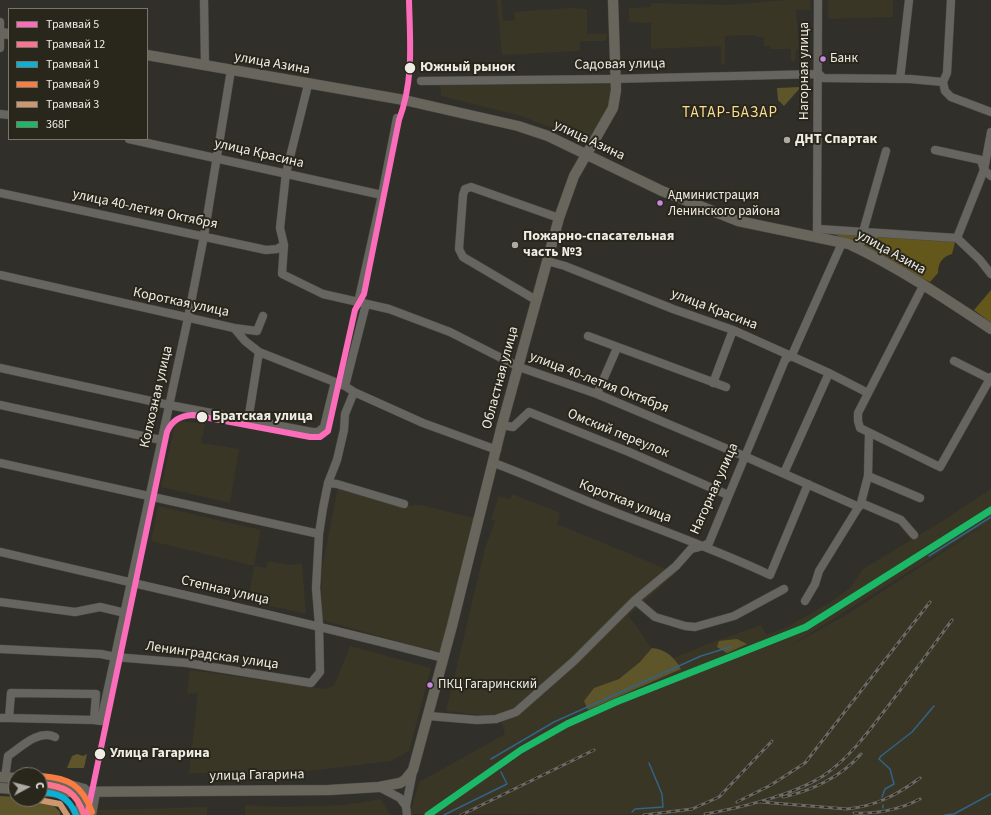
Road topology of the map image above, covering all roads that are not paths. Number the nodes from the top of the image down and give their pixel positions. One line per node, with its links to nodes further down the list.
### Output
1 (204, 0): 10 (street)
2 (613, 0): 13 (main road, Областная улица)
3 (818, 0): 12 (street, Нагорная улица)
4 (908, 0): 14 (street)
5 (951, 0): 16 (street)
6 (0, 22): 7 (street)
7 (3, 33): 8 (street)
8 (0, 48)
9 (148, 55): 10 (main road, улица Азина)
10 (205, 66): 11 (main road, улица Азина)
11 (231, 70): 17 (main road, улица Азина); 25 (street, Колхозная улица)
12 (819, 74): 13 (street, Садовая улица); 14 (street, Садовая улица); 33 (street, Нагорная улица)
13 (616, 79): 15 (street, Садовая улица); 24 (main road, Областная улица)
14 (900, 79): 16 (street, Садовая улица)
15 (421, 81)
16 (943, 82): 18 (street)
17 (308, 85): 24 (main road, улица Азина); 27 (street)
18 (991, 112)
19 (397, 118): 30 (street)
20 (991, 132): 26 (street)
21 (135, 140): 25 (street, улица Красина)
22 (935, 150): 26 (street)
23 (886, 151): 32 (street)
24 (586, 156): 31 (main road, Областная улица); 33 (main road, улица Азина)
25 (217, 157): 27 (street, улица Красина); 35 (street, Колхозная улица)
26 (984, 170): 28 (street); 36 (street)
27 (286, 173): 30 (street, улица Красина); 38 (street)
28 (991, 176)
29 (0, 193): 35 (street, улица 40-летия Октября)
30 (382, 195): 45 (street)
31 (559, 218): 40 (main road, Областная улица); 44 (street)
32 (863, 232): 33 (street); 34 (street)
33 (818, 233): 37 (main road, улица Азина)
34 (878, 233): 36 (street); 39 (street)
35 (204, 236): 38 (street, улица 40-летия Октября); 47 (street, Колхозная улица)
36 (957, 238): 41 (street)
37 (842, 243): 39 (main road, улица Азина); 54 (street, Нагорная улица)
38 (284, 245): 45 (street, улица 40-летия Октября)
39 (854, 247): 43 (main road, улица Азина)
40 (546, 261): 44 (main road, Областная улица); 50 (street, улица Красина)
41 (991, 274)
42 (0, 275): 47 (street, Короткая улица)
43 (923, 286): 49 (main road, улица Азина); 65 (street)
44 (536, 300): 56 (main road, Областная улица)
45 (362, 304): 56 (street, улица 40-летия Октября); 62 (street)
46 (263, 316): 48 (street)
47 (188, 318): 48 (street, Короткая улица); 68 (street, Колхозная улица)
48 (234, 328): 53 (street, Короткая улица)
49 (991, 329)
50 (733, 330): 54 (street, улица Красина); 61 (street)
51 (588, 336): 52 (street)
52 (617, 348): 61 (street); 66 (street)
53 (259, 352): 60 (street, Короткая улица); 69 (street)
54 (792, 355): 58 (street, улица Красина); 74 (street, Нагорная улица)
55 (954, 361): 59 (street)
56 (519, 367): 66 (street, улица 40-летия Октября); 70 (main road, Областная улица)
57 (0, 368): 68 (street)
58 (829, 372): 65 (street, улица Красина); 77 (street)
59 (990, 378): 71 (street)
60 (335, 382): 62 (street, Короткая улица); 69 (street)
61 (713, 383): 63 (street)
62 (345, 386): 64 (street, Короткая улица)
63 (726, 387)
64 (354, 392): 73 (street, Короткая улица); 79 (street)
65 (868, 393): 71 (street)
66 (597, 394): 74 (street, улица 40-летия Октября)
67 (0, 405): 72 (street)
68 (170, 405): 69 (street); 72 (street, Колхозная улица)
69 (248, 421)
70 (502, 425): 73 (main road, Областная улица); 81 (street, Омский переулок)
71 (869, 433): 78 (street)
72 (161, 440): 82 (street, Колхозная улица)
73 (497, 450): 76 (main road, Областная улица)
74 (744, 456): 77 (street, улица 40-летия Октября); 81 (street, Нагорная улица)
75 (0, 463): 82 (street)
76 (494, 463): 88 (street, Короткая улица); 99 (main road, Областная улица)
77 (784, 473): 80 (street, улица 40-летия Октября)
78 (868, 476): 83 (street); 85 (street)
79 (328, 483): 84 (street); 86 (street)
80 (808, 484): 85 (street, улица 40-летия Октября); 88 (street, Короткая улица)
81 (728, 494): 88 (street, Нагорная улица)
82 (149, 495): 86 (street); 90 (street, Колхозная улица)
83 (920, 498)
84 (404, 504)
85 (860, 505): 87 (street, улица 40-летия Октября); 93 (street)
86 (319, 534): 96 (street)
87 (914, 535)
88 (702, 546): 92 (street, Нагорная улица)
89 (0, 552): 90 (street, Степная улица)
90 (132, 583): 95 (street, Колхозная улица); 96 (street, Степная улица)
91 (784, 589): 92 (street)
92 (635, 600): 100 (street, Нагорная улица)
93 (805, 601)
94 (0, 602): 95 (street)
95 (125, 613): 98 (street, Колхозная улица)
96 (319, 625): 98 (street, Ленинградская улица); 99 (street, Степная улица)
97 (0, 649): 98 (street, Ленинградская улица)
98 (116, 657): 103 (street, Колхозная улица)
99 (443, 658): 100 (main road, Областная улица)
100 (428, 716): 105 (main road, Областная улица)
101 (0, 718): 102 (street)
102 (9, 718): 103 (street); 103 (street)
103 (94, 720)
104 (55, 737): 106 (street)
105 (413, 770): 108 (main road, улица Гагарина); 112 (street)
106 (2, 777)
107 (48, 781): 109 (main road, улица Гагарина)
108 (379, 787): 111 (main road, улица Гагарина); 112 (street)
109 (84, 790): 110 (main road, улица Гагарина); 111 (main road, улица Гагарина); 113 (main road)
110 (48, 791)
111 (95, 792): 114 (main road)
112 (406, 806): 115 (street)
113 (79, 815)
114 (91, 815)
115 (407, 815)

